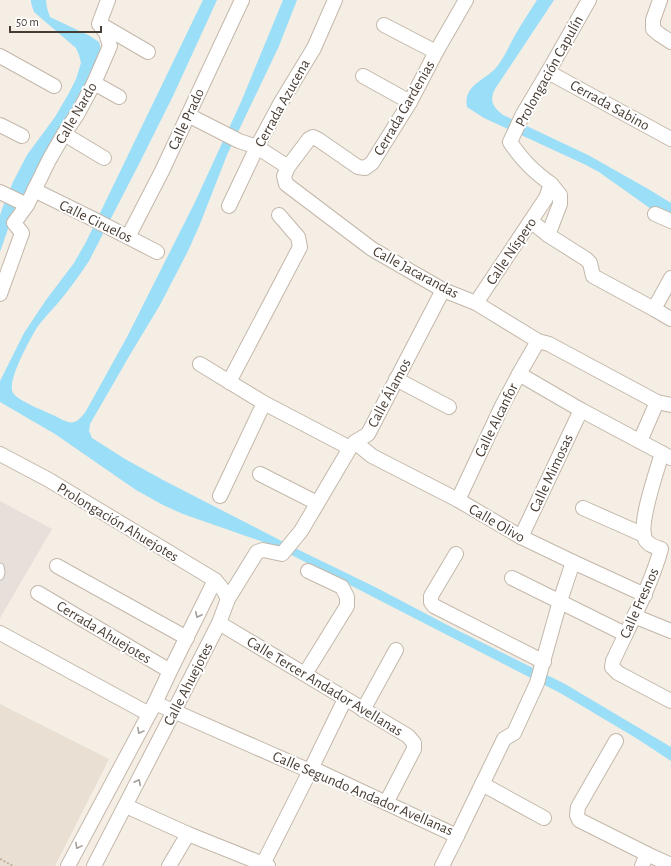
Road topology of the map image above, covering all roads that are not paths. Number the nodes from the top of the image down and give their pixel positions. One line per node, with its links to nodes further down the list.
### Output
1 (108, 0): 7 (street)
2 (242, 0): 19 (street, Calle Prado)
3 (335, 0): 24 (street, Cerrada Azucena)
4 (466, 0): 11 (street, Cerrada Gardenias)
5 (589, 0): 13 (street, Prolongación Capulín)
6 (660, 0): 9 (street)
7 (99, 24): 10 (street); 15 (street, Calle Nardo)
8 (384, 25): 11 (street)
9 (671, 42)
10 (148, 52)
11 (436, 52): 18 (street, Cerrada Gardenias)
12 (0, 56): 16 (street)
13 (548, 72): 23 (street, Cerrada Sabino); 27 (street, Prolongación Capulín)
14 (363, 76): 18 (street)
15 (94, 84): 17 (street); 21 (street, Calle Nardo)
16 (54, 86)
17 (119, 97)
18 (410, 102): 26 (street, Cerrada Gardenias)
19 (188, 115): 24 (street); 37 (street, Calle Prado)
20 (0, 125): 22 (street)
21 (64, 134): 25 (street); 28 (street, Calle Nardo)
22 (22, 136)
23 (671, 139)
24 (257, 147): 26 (street); 31 (street, Cerrada Azucena)
25 (104, 158)
26 (288, 167): 40 (street, Calle Jacarandas)
27 (551, 184): 34 (street, Calle Níspero); 36 (street)
28 (34, 190): 30 (street, Calle Nardo); 37 (street, Calle Ciruelos)
29 (1, 192): 30 (street)
30 (25, 204): 41 (street, Calle Nardo)
31 (228, 206)
32 (655, 214): 35 (street)
33 (279, 215): 49 (street)
34 (531, 221): 36 (street); 42 (street, Calle Níspero)
35 (671, 221)
36 (548, 235): 43 (street)
37 (128, 237): 38 (street, Calle Ciruelos)
38 (157, 252)
39 (671, 278): 43 (street)
40 (443, 290): 42 (street, Calle Jacarandas); 48 (street, Calle Álamos)
41 (0, 294)
42 (476, 303): 45 (street, Calle Jacarandas)
43 (654, 309): 44 (street)
44 (671, 320)
45 (538, 341): 47 (street, Calle Alcanfor); 50 (street, Calle Jacarandas)
46 (200, 364): 49 (street)
47 (519, 374): 54 (street); 61 (street, Calle Alcanfor)
48 (396, 379): 53 (street); 56 (street, Calle Álamos)
49 (230, 382): 51 (street, Calle Olivo)
50 (657, 402): 52 (street, Calle Jacarandas); 55 (street)
51 (264, 403): 56 (street, Calle Olivo); 60 (street)
52 (671, 405)
53 (448, 407)
54 (581, 410): 55 (street); 66 (street, Calle Mimosas)
55 (640, 441): 58 (street)
56 (353, 445): 61 (street, Calle Olivo); 62 (street, Calle Álamos)
57 (0, 454): 75 (street, Prolongación Ahuejotes)
58 (666, 456): 65 (street)
59 (260, 474): 62 (street)
60 (220, 496)
61 (458, 500): 66 (street, Calle Olivo)
62 (317, 503): 64 (street, Calle Álamos)
63 (583, 508): 65 (street)
64 (301, 532): 78 (street, Calle Ahuejotes)
65 (644, 534): 67 (street, Calle Fresnos)
66 (521, 537): 69 (street, Calle Olivo)
67 (666, 551): 77 (street, Calle Fresnos)
68 (456, 554): 87 (street)
69 (573, 562): 77 (street, Calle Olivo); 79 (street, Calle Segundo Andador Avellanas)
70 (57, 566): 85 (street)
71 (0, 567): 73 (lane)
72 (308, 570): 89 (street)
73 (0, 576)
74 (512, 578): 79 (street)
75 (215, 580): 78 (street, Prolongación Ahuejotes); 85 (street, Calle Ahuejotes, one-way to 85)
76 (38, 593): 88 (street, Cerrada Ahuejotes)
77 (645, 594): 80 (street, Calle Fresnos)
78 (228, 599): 81 (street, Calle Ahuejotes)
79 (560, 601): 84 (street); 87 (street, Calle Segundo Andador Avellanas)
80 (634, 616): 82 (street); 84 (street, Calle Fresnos)
81 (219, 623): 89 (street, Calle Tercer Andador Avellanas); 94 (street, Calle Ahuejotes)
82 (671, 631)
83 (0, 633): 92 (street, Calle Segundo Andador Avellanas)
84 (625, 634): 91 (street, Calle Fresnos)
85 (187, 638): 88 (street, Calle Ahuejotes)
86 (396, 650): 93 (street)
87 (543, 664): 97 (street, Calle Segundo Andador Avellanas)
88 (170, 671): 92 (street, Calle Ahuejotes)
89 (305, 674): 90 (street, Calle Tercer Andador Avellanas)
90 (345, 698): 93 (street, Calle Tercer Andador Avellanas); 96 (street)
91 (671, 701)
92 (152, 709): 94 (street, Calle Segundo Andador Avellanas); 106 (street, Calle Ahuejotes, one-way to 106)
93 (364, 710): 98 (street, Calle Tercer Andador Avellanas)
94 (174, 711): 96 (street, Calle Segundo Andador Avellanas); 99 (street, Calle Ahuejotes, one-way to 94)
95 (616, 741): 103 (street)
96 (310, 771): 98 (street, Calle Segundo Andador Avellanas); 104 (street)
97 (482, 784): 100 (street); 102 (street, Calle Segundo Andador Avellanas)
98 (386, 802): 102 (street, Calle Segundo Andador Avellanas)
99 (126, 806): 101 (street); 107 (street, Calle Ahuejotes)
100 (544, 818)
101 (188, 834): 104 (street); 108 (street)
102 (457, 836): 109 (street)
103 (644, 860): 105 (street)
104 (265, 865)
105 (671, 865)
106 (68, 866)
107 (94, 866)
108 (170, 866)
109 (442, 866)

